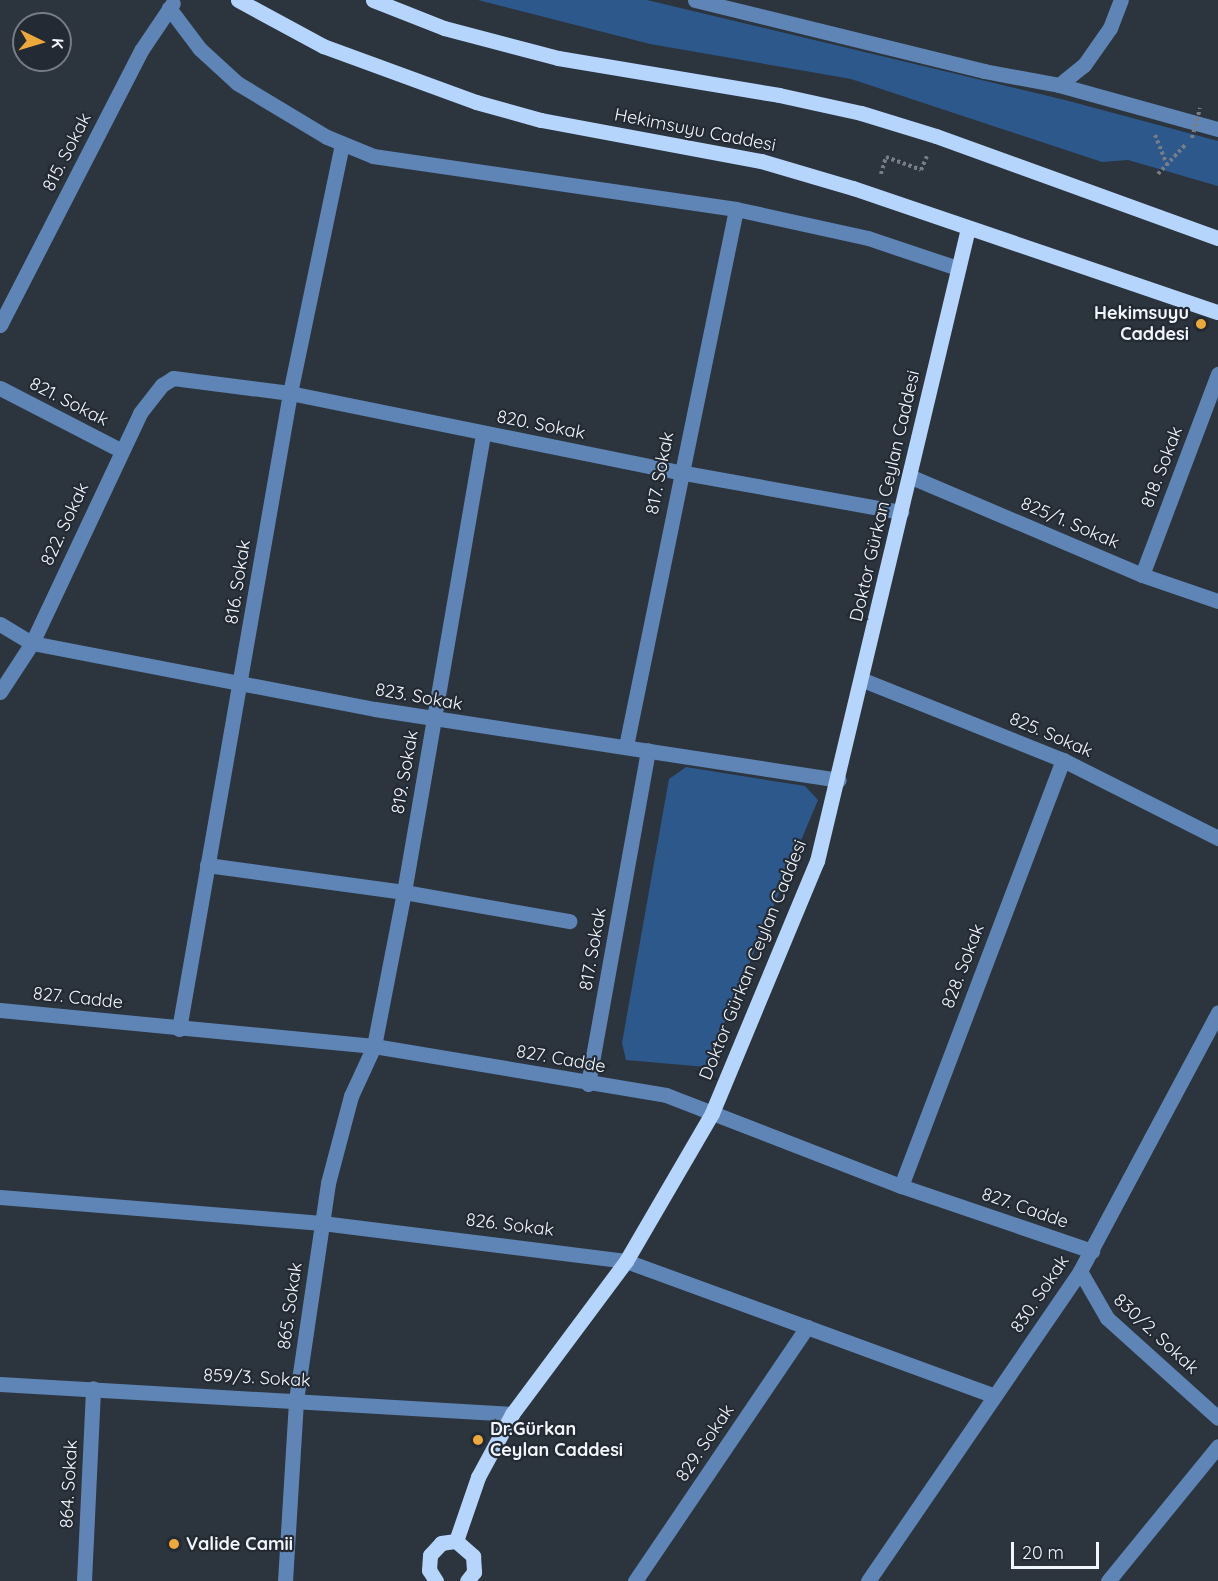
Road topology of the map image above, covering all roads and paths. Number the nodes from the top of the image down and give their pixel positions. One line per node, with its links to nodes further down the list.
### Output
1 (238, 0): 14 (main road, Hekimsuyu Caddesi)
2 (373, 0): 10 (main road)
3 (695, 0): 6 (street)
4 (1121, 0): 6 (street)
5 (172, 4): 11 (street); 20 (street, 815. Sokak)
6 (1059, 86): 9 (street)
7 (1200, 108): 12 (path, bridge)
8 (1153, 128): 12 (path)
9 (1218, 129)
10 (935, 135): 14 (path); 17 (main road)
11 (342, 144): 15 (street); 24 (street, 816. Sokak)
12 (1167, 165): 13 (path)
13 (1158, 174)
14 (874, 195): 16 (main road, Hekimsuyu Caddesi)
15 (736, 209): 18 (street); 27 (street, 817. Sokak)
16 (968, 228): 18 (main road, Doktor Gürkan Ceylan Caddesi); 19 (main road, Hekimsuyu Caddesi)
17 (1218, 238)
18 (957, 268): 28 (main road, Doktor Gürkan Ceylan Caddesi)
19 (1218, 312)
20 (0, 325)
21 (1218, 374): 30 (street, 818. Sokak)
22 (173, 378): 24 (street, 820. Sokak); 26 (street, 822. Sokak)
23 (0, 388): 26 (street, 821. Sokak)
24 (290, 393): 25 (street, 820. Sokak); 35 (street, 816. Sokak)
25 (483, 433): 27 (street, 820. Sokak); 37 (street, 819. Sokak)
26 (120, 450): 33 (street, 822. Sokak)
27 (679, 472): 29 (street, 820. Sokak); 38 (street, 817. Sokak)
28 (909, 476): 29 (main road, Doktor Gürkan Ceylan Caddesi); 30 (street, 825/1. Sokak)
29 (901, 512): 34 (main road, Doktor Gürkan Ceylan Caddesi)
30 (1142, 575): 31 (street, 825/1. Sokak)
31 (1218, 601)
32 (0, 624): 33 (street, 823. Sokak)
33 (32, 643): 35 (street, 823. Sokak); 36 (street, 822. Sokak)
34 (863, 680): 40 (street, 825. Sokak); 41 (main road, Doktor Gürkan Ceylan Caddesi)
35 (242, 681): 37 (street, 823. Sokak); 43 (street, 816. Sokak)
36 (0, 692)
37 (434, 720): 38 (street, 823. Sokak); 44 (street, 819. Sokak)
38 (626, 746): 39 (street, 823. Sokak)
39 (648, 750): 41 (street, 823. Sokak); 50 (street, 817. Sokak)
40 (1063, 760): 42 (street, 825. Sokak); 52 (street, 828. Sokak)
41 (839, 780): 51 (main road, Doktor Gürkan Ceylan Caddesi)
42 (1218, 838)
43 (207, 865): 44 (street); 48 (street, 816. Sokak)
44 (404, 892): 45 (street); 49 (street, 819. Sokak)
45 (569, 921)
46 (0, 1010): 48 (street, 827. Cadde)
47 (1218, 1012): 55 (street, 830. Sokak)
48 (179, 1029): 49 (street, 827. Cadde)
49 (374, 1046): 50 (street, 827. Cadde); 54 (street, 865. Sokak)
50 (588, 1084): 51 (street, 827. Cadde)
51 (712, 1113): 52 (street, 827. Cadde); 56 (main road, Doktor Gürkan Ceylan Caddesi)
52 (901, 1186): 55 (street, 827. Cadde)
53 (0, 1197): 54 (street, 826. Sokak)
54 (322, 1223): 56 (street, 826. Sokak); 62 (street, 865. Sokak)
55 (1092, 1251): 57 (street, 830. Sokak)
56 (626, 1261): 58 (street, 826. Sokak); 63 (main road, Doktor Gürkan Ceylan Caddesi)
57 (1080, 1271): 61 (street, 830. Sokak); 64 (street, 830/2. Sokak)
58 (807, 1327): 61 (street, 826. Sokak); 71 (street, 829. Sokak)
59 (0, 1384): 60 (street, 859/3. Sokak)
60 (93, 1388): 62 (street, 859/3. Sokak); 68 (street, 864. Sokak)
61 (993, 1395): 72 (street, 830. Sokak)
62 (296, 1400): 63 (street, 859/3. Sokak); 69 (street, 865. Sokak)
63 (512, 1414): 66 (main road, Doktor Gürkan Ceylan Caddesi)
64 (1218, 1418)
65 (1218, 1446): 73 (street)
66 (456, 1541): 67 (main road); 70 (main road)
67 (430, 1580)
68 (84, 1581)
69 (285, 1581)
70 (467, 1581)
71 (635, 1581)
72 (868, 1581)
73 (1108, 1581)

